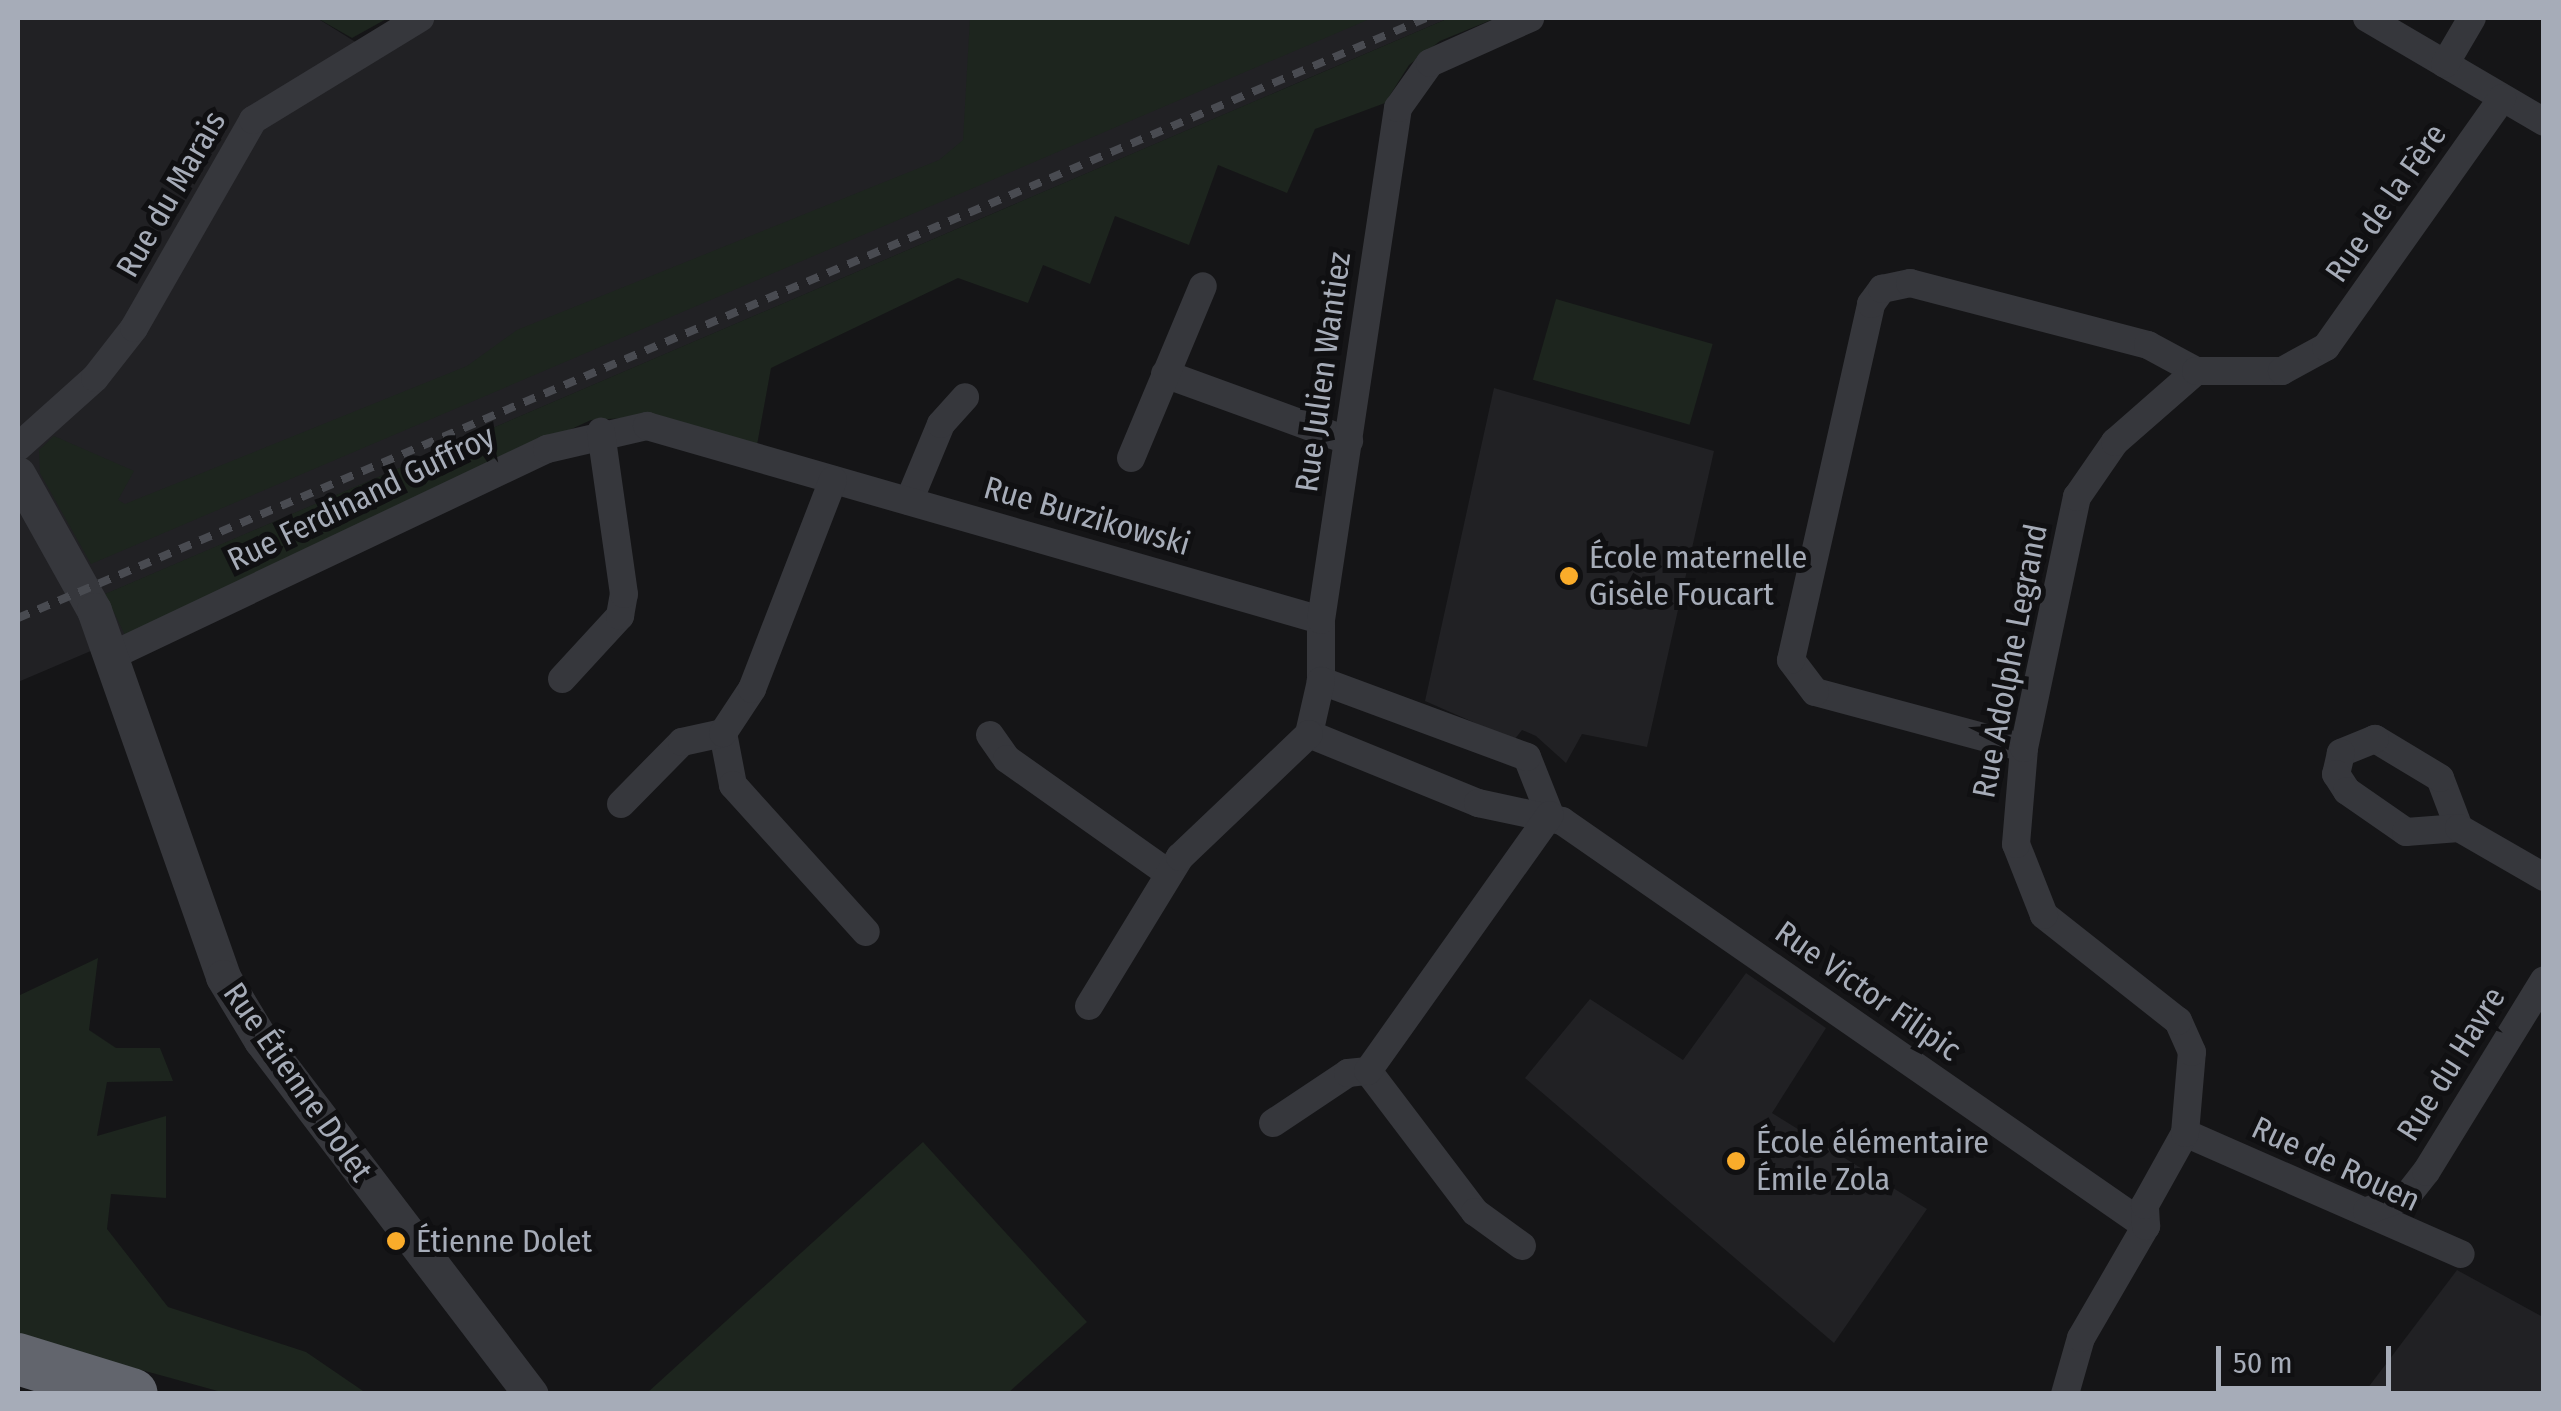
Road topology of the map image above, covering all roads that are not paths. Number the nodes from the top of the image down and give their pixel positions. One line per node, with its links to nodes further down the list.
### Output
1 (420, 18): 15 (street, Rue du Marais)
2 (1530, 18): 14 (street, Rue Julien Wantiez)
3 (2366, 18): 5 (street)
4 (2472, 18): 5 (street)
5 (2444, 64): 6 (street)
6 (2502, 98): 7 (street); 9 (street, Rue de la Fère)
7 (2544, 122)
8 (1203, 286): 10 (street)
9 (2196, 371): 27 (street, Rue Adolphe Legrand); 27 (street)
10 (1164, 374): 14 (street); 16 (street)
11 (965, 397): 19 (street)
12 (647, 426): 13 (street, Rue Ferdinand Guffroy); 18 (street, Rue Burzikowski)
13 (600, 432): 21 (street, Rue Ferdinand Guffroy); 22 (street)
14 (1349, 441): 20 (street, Rue Julien Wantiez)
15 (18, 446)
16 (1131, 458)
17 (18, 474): 21 (street, Rue Étienne Dolet)
18 (834, 480): 19 (street, Rue Burzikowski); 24 (street)
19 (909, 501): 20 (street, Rue Burzikowski)
20 (1320, 620): 23 (street, Rue Julien Wantiez)
21 (111, 656): 46 (street, Rue Étienne Dolet)
22 (562, 679)
23 (1321, 681): 25 (street, Rue Julien Wantiez); 29 (street)
24 (723, 733): 28 (street); 33 (street)
25 (1308, 734): 29 (street); 31 (street)
26 (990, 735): 31 (street)
27 (2024, 748): 38 (street, Rue Adolphe Legrand)
28 (622, 804)
29 (1550, 815): 36 (street); 40 (street, Rue Victor Filipic)
30 (2458, 828): 32 (street)
31 (1168, 872): 35 (street)
32 (2544, 877)
33 (866, 932)
34 (2544, 980): 39 (street, Rue du Havre)
35 (1090, 1006)
36 (1368, 1071): 37 (street); 41 (street)
37 (1273, 1123)
38 (2184, 1134): 39 (street, Rue de Rouen); 40 (street)
39 (2367, 1212): 42 (street, Rue de Rouen)
40 (2146, 1226): 47 (street)
41 (1522, 1246)
42 (2460, 1254)
43 (18, 1359): 44 (highway)
44 (115, 1387): 45 (highway)
45 (161, 1394)
46 (531, 1394)
47 (2064, 1394)

